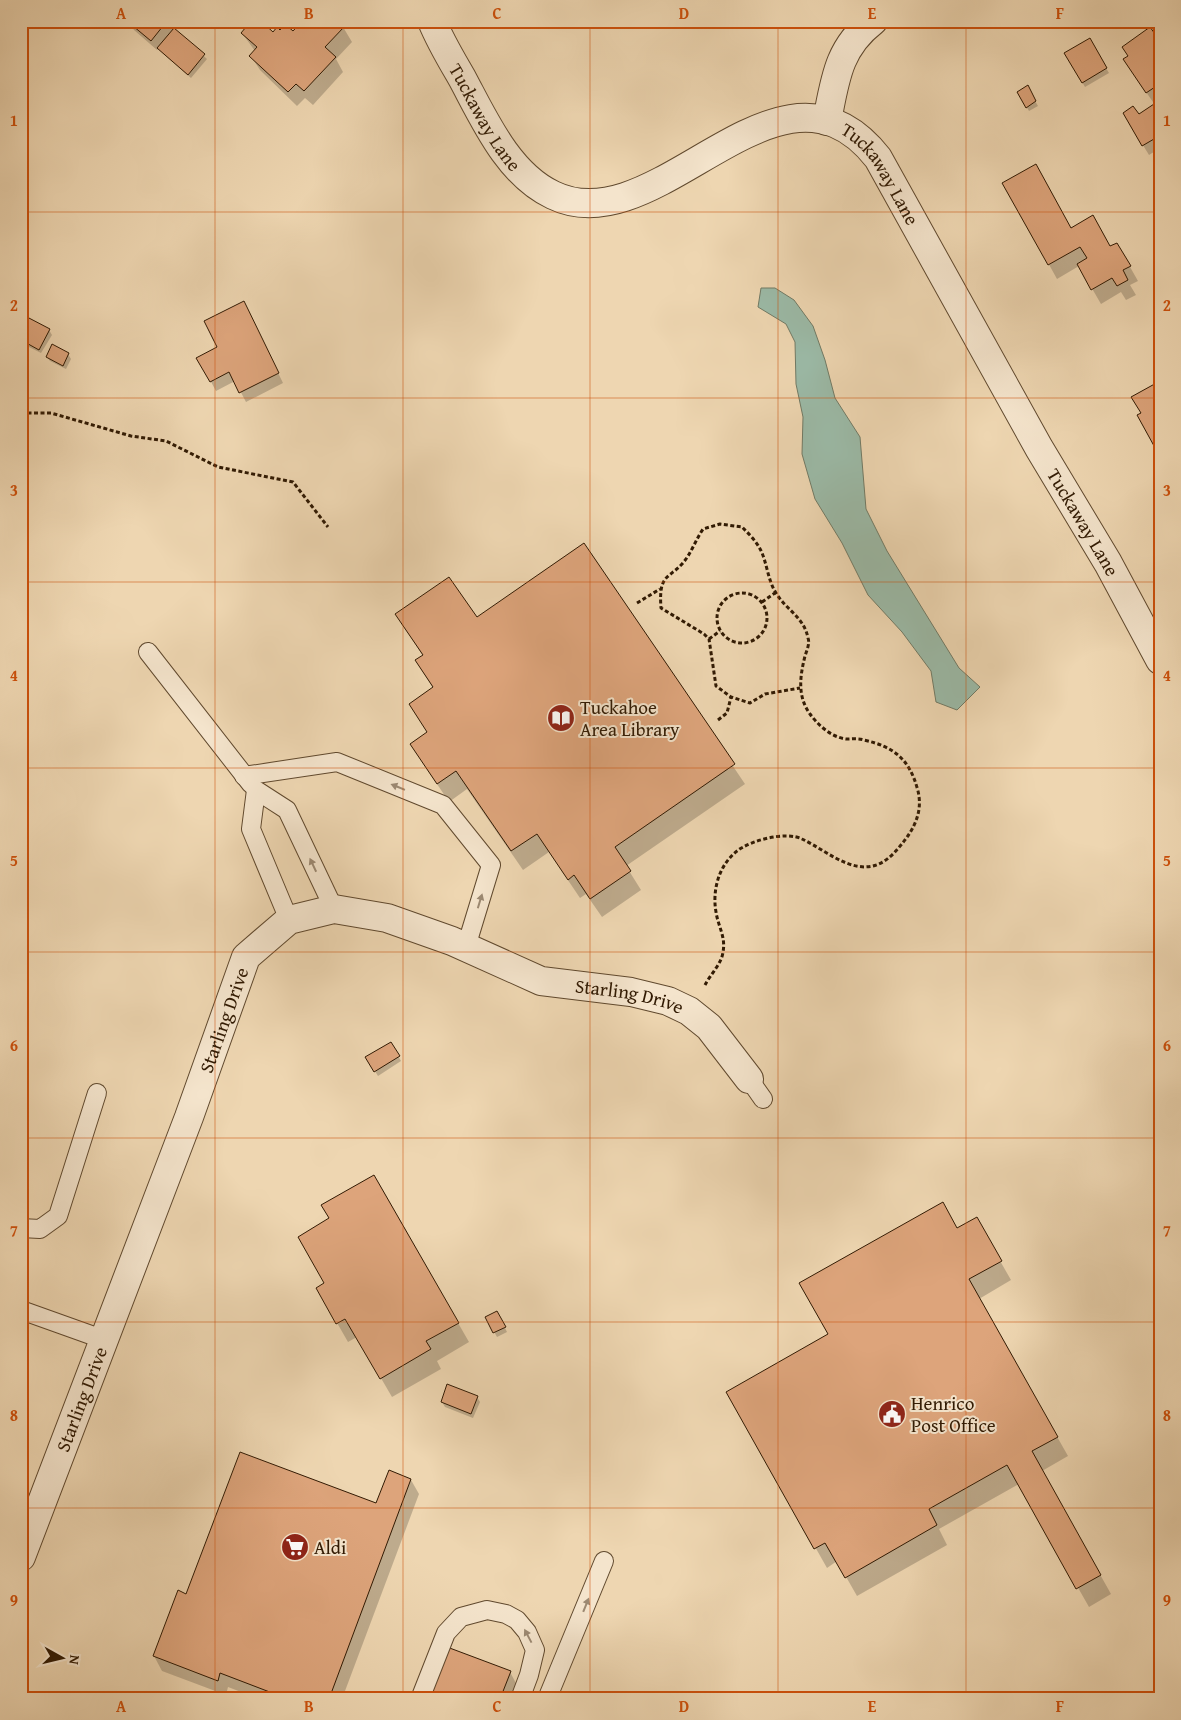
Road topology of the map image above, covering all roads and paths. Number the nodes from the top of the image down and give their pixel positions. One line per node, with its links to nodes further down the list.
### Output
1 (432, 21): 3 (street, Tuckaway Lane)
2 (873, 21): 3 (street)
3 (828, 121): 13 (street, Tuckaway Lane)
4 (21, 413): 5 (path)
5 (328, 527)
6 (660, 589): 7 (path); 9 (path); 11 (path)
7 (775, 593): 8 (path); 14 (path)
8 (762, 602): 10 (path); 10 (path)
9 (637, 603)
10 (720, 632): 11 (path)
11 (709, 639): 15 (path)
12 (148, 652): 17 (lane)
13 (1160, 660)
14 (800, 688): 15 (path); 22 (path)
15 (731, 697): 16 (path)
16 (718, 720)
17 (244, 776): 18 (lane); 21 (lane, one-way to 17)
18 (256, 790): 19 (lane, one-way to 18); 20 (lane)
19 (334, 909): 20 (street, Starling Drive); 21 (street, Starling Drive)
20 (289, 920): 27 (street, Starling Drive)
21 (466, 947): 22 (street, Starling Drive)
22 (689, 1011): 23 (street, Starling Drive)
23 (756, 1089)
24 (97, 1093): 25 (lane)
25 (21, 1228)
26 (21, 1310): 27 (lane)
27 (105, 1340): 28 (street, Starling Drive)
28 (21, 1557)
29 (604, 1561): 32 (lane, one-way to 29)
30 (420, 1699): 31 (lane, one-way to 30)
31 (520, 1699)
32 (548, 1699)

